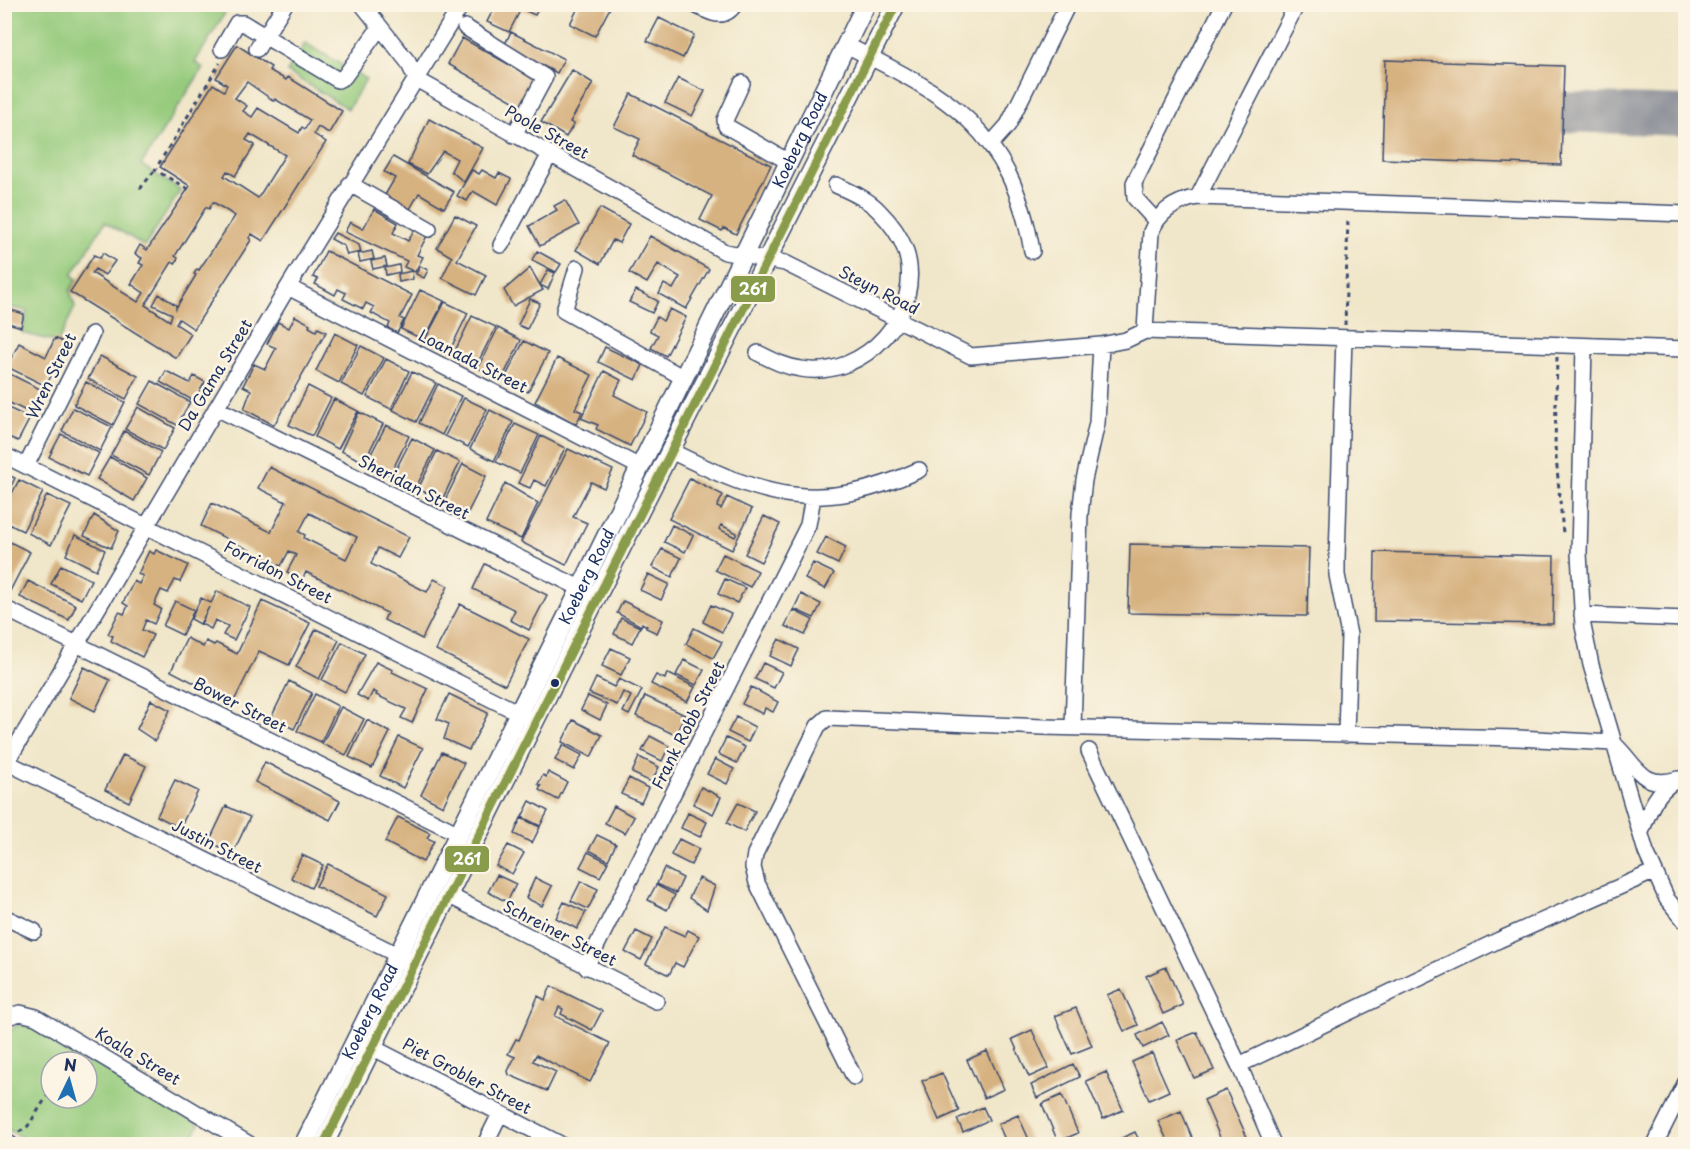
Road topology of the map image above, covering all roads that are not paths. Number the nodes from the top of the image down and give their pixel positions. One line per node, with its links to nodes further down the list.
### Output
1 (285, 4): 13 (street)
2 (362, 4): 11 (street)
3 (462, 4): 17 (street, Da Gama Street)
4 (693, 4): 5 (street)
5 (735, 4)
6 (866, 4): 14 (main road, Koeberg Road)
7 (896, 4): 16 (main road, Koeberg Road)
8 (1068, 4): 20 (street)
9 (1224, 4): 27 (street)
10 (1297, 4): 25 (street)
11 (380, 27): 13 (street); 17 (street)
12 (465, 27): 19 (street)
13 (261, 43): 15 (street)
14 (846, 45): 16 (street); 22 (main road, Koeberg Road)
15 (222, 49)
16 (870, 57): 20 (street); 32 (main road, Koeberg Road)
17 (416, 79): 19 (street, Poole Street); 23 (street, Da Gama Street)
18 (742, 83): 22 (street)
19 (514, 135): 21 (street, Poole Street)
20 (991, 144): 30 (street)
21 (550, 154): 29 (street); 31 (street, Poole Street)
22 (789, 162): 31 (main road, Koeberg Road)
23 (350, 184): 28 (street); 34 (street, Da Gama Street)
24 (836, 185): 35 (street)
25 (1198, 197): 26 (street); 27 (street)
26 (1686, 213)
27 (1156, 221): 36 (street)
28 (429, 230)
29 (501, 245)
30 (1032, 251)
31 (744, 255): 32 (street, Poole Street); 43 (main road, Koeberg Road)
32 (769, 259): 35 (street, Steyn Road); 45 (main road, Koeberg Road)
33 (577, 268): 43 (street)
34 (288, 287): 44 (street, Da Gama Street); 48 (street, Loanada Street)
35 (897, 318): 39 (street, Steyn Road); 42 (street)
36 (1145, 331): 38 (street); 39 (street)
37 (92, 334): 47 (street, Wren Street)
38 (1344, 338): 40 (street); 59 (street)
39 (1101, 345): 58 (street)
40 (1584, 346): 41 (street); 54 (street)
41 (1686, 349)
42 (758, 353)
43 (684, 378): 48 (main road, Koeberg Road)
44 (216, 408): 51 (street, Da Gama Street); 52 (street, Sheridan Street)
45 (671, 451): 50 (street); 52 (main road, Koeberg Road)
46 (4, 455): 47 (street, Forridon Street)
47 (26, 466): 51 (street, Forridon Street)
48 (640, 467): 52 (main road, Koeberg Road)
49 (920, 470): 50 (street)
50 (813, 497): 72 (street, Frank Robb Street)
51 (147, 526): 56 (street, Da Gama Street); 57 (street, Forridon Street)
52 (589, 592): 57 (main road, Koeberg Road)
53 (4, 608): 56 (street, Bower Street)
54 (1582, 615): 55 (street); 60 (street)
55 (1686, 619)
56 (76, 644): 62 (street, Da Gama Street); 65 (street, Bower Street)
57 (527, 717): 65 (main road, Koeberg Road); 67 (main road, Koeberg Road)
58 (1073, 727): 59 (street); 77 (street)
59 (1346, 735): 60 (street)
60 (1613, 743): 63 (street); 64 (street)
61 (1089, 751): 76 (street)
62 (6, 763): 71 (street, Justin Street)
63 (1682, 777): 64 (street)
64 (1641, 832): 66 (street)
65 (459, 834): 71 (main road, Koeberg Road)
66 (1653, 872): 69 (street); 76 (street)
67 (448, 895): 71 (main road, Koeberg Road); 72 (street, Schreiner Street)
68 (4, 916): 70 (street)
69 (1686, 922)
70 (34, 932)
71 (406, 960): 75 (main road, Koeberg Road)
72 (586, 966): 73 (street, Schreiner Street)
73 (656, 1001)
74 (4, 1018): 82 (street, Koala Street)
75 (365, 1043): 79 (street, Piet Grobler Street); 83 (main road, Koeberg Road); 84 (main road, Koeberg Road)
76 (1239, 1065): 87 (street)
77 (854, 1077)
78 (1686, 1083): 88 (street)
79 (500, 1114): 85 (street); 86 (street, Piet Grobler Street)
80 (4, 1142): 81 (street)
81 (10, 1144)
82 (249, 1144)
83 (304, 1144)
84 (324, 1144)
85 (485, 1144)
86 (560, 1144)
87 (1273, 1144)
88 (1655, 1144)

